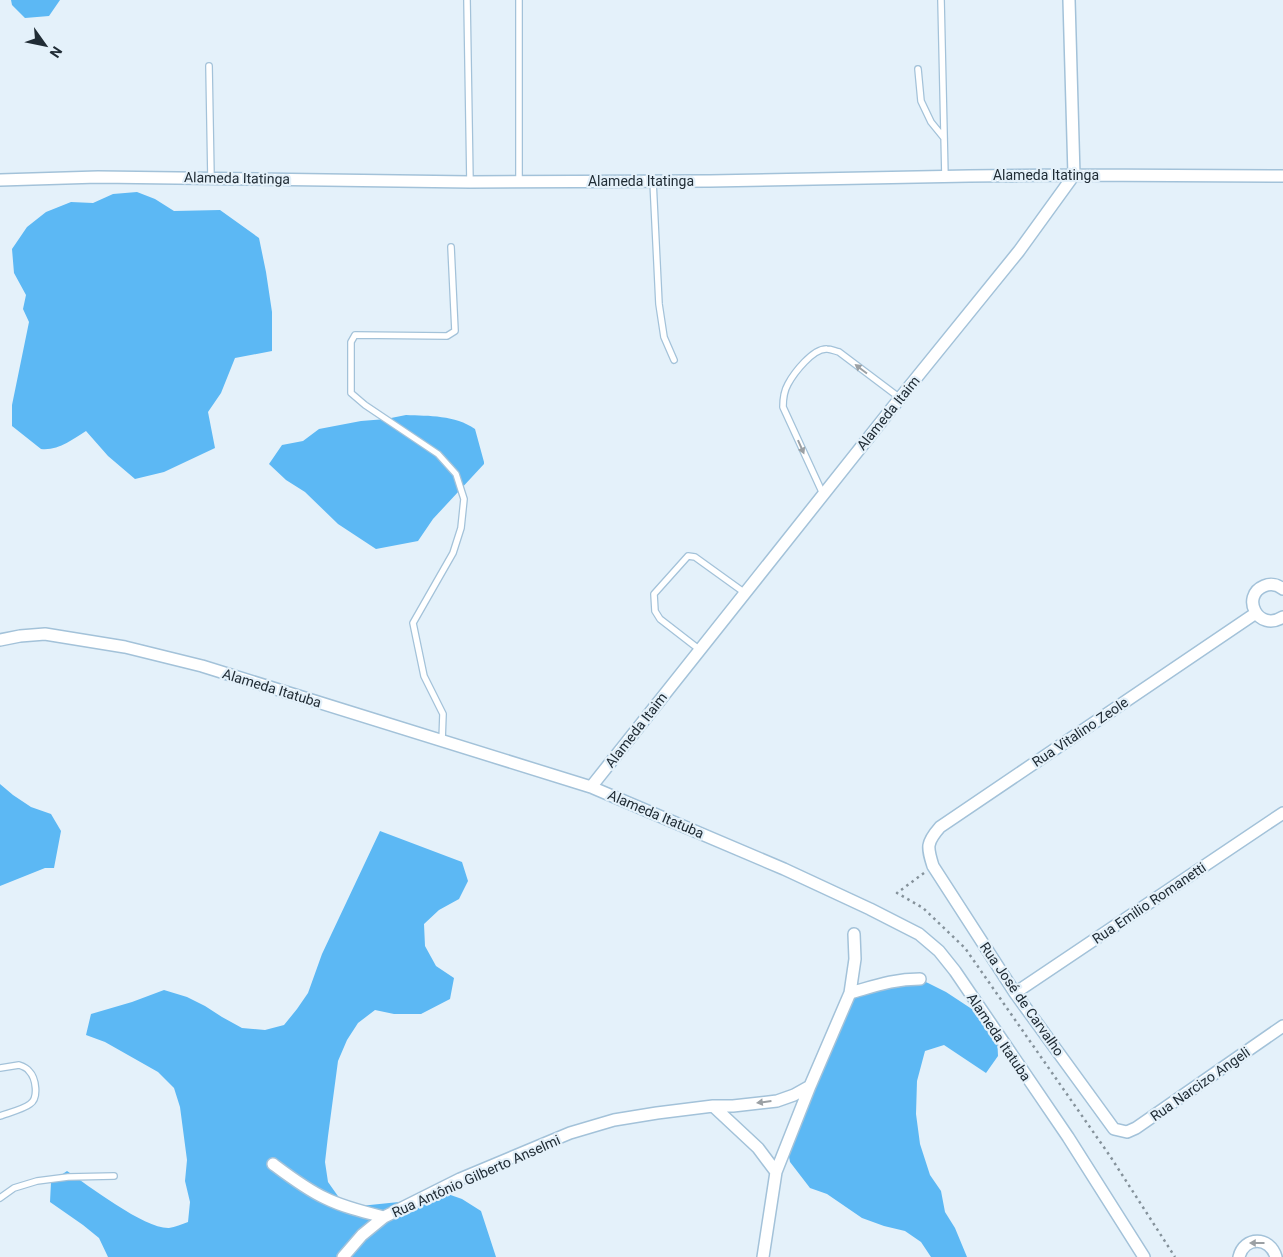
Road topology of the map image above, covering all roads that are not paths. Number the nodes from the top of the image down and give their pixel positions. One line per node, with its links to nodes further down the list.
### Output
1 (467, 0): 15 (lane)
2 (519, 0): 13 (lane)
3 (941, 0): 7 (lane)
4 (1069, 0): 8 (street)
5 (209, 66): 11 (lane)
6 (918, 69): 7 (lane)
7 (944, 138): 10 (lane)
8 (1074, 175): 9 (street, Alameda Itatinga); 10 (street, Alameda Itatinga); 18 (street, Alameda Itaim)
9 (1283, 176)
10 (944, 177): 14 (street, Alameda Itatinga)
11 (211, 178): 12 (street, Alameda Itatinga); 15 (street, Alameda Itatinga)
12 (0, 180)
13 (519, 181): 14 (street, Alameda Itatinga); 15 (street, Alameda Itatinga)
14 (654, 181): 17 (lane)
15 (470, 182)
16 (451, 247): 26 (lane)
17 (674, 360)
18 (900, 398): 19 (street, Alameda Itaim); 19 (lane, one-way to 19)
19 (823, 494): 21 (street, Alameda Itaim)
20 (1283, 589): 22 (street)
21 (745, 593): 25 (street, Alameda Itaim); 25 (lane)
22 (1256, 613): 23 (street); 29 (street, Rua Vitalino Zeole)
23 (1283, 617)
24 (0, 640): 26 (street, Alameda Itatuba)
25 (700, 650): 27 (street, Alameda Itaim)
26 (442, 741): 27 (street, Alameda Itatuba)
27 (591, 787): 48 (street, Alameda Itatuba)
28 (1283, 814): 33 (street, Rua Emilio Romanetti)
29 (933, 866): 33 (street, Rua José de Carvalho)
30 (854, 934): 32 (street)
31 (920, 979): 32 (street)
32 (850, 993): 36 (street)
33 (1015, 993): 39 (street, Rua José de Carvalho)
34 (1283, 1026): 39 (street, Rua Narcizo Angeli)
35 (0, 1068): 38 (lane)
36 (810, 1086): 37 (street, Rua Antônio Gilberto Anselmi, one-way to 37); 41 (street)
37 (713, 1106): 41 (street); 44 (street, Rua Antônio Gilberto Anselmi)
38 (0, 1116)
39 (1114, 1129)
40 (273, 1164): 44 (street, Rua Antônio Gilberto Anselmi)
41 (776, 1172): 47 (street)
42 (114, 1176): 43 (lane)
43 (0, 1198)
44 (384, 1217): 46 (street, Rua Antônio Gilberto Anselmi)
45 (1278, 1252): 49 (street, one-way to 49)
46 (343, 1257)
47 (763, 1257)
48 (1144, 1257)
49 (1239, 1257)

